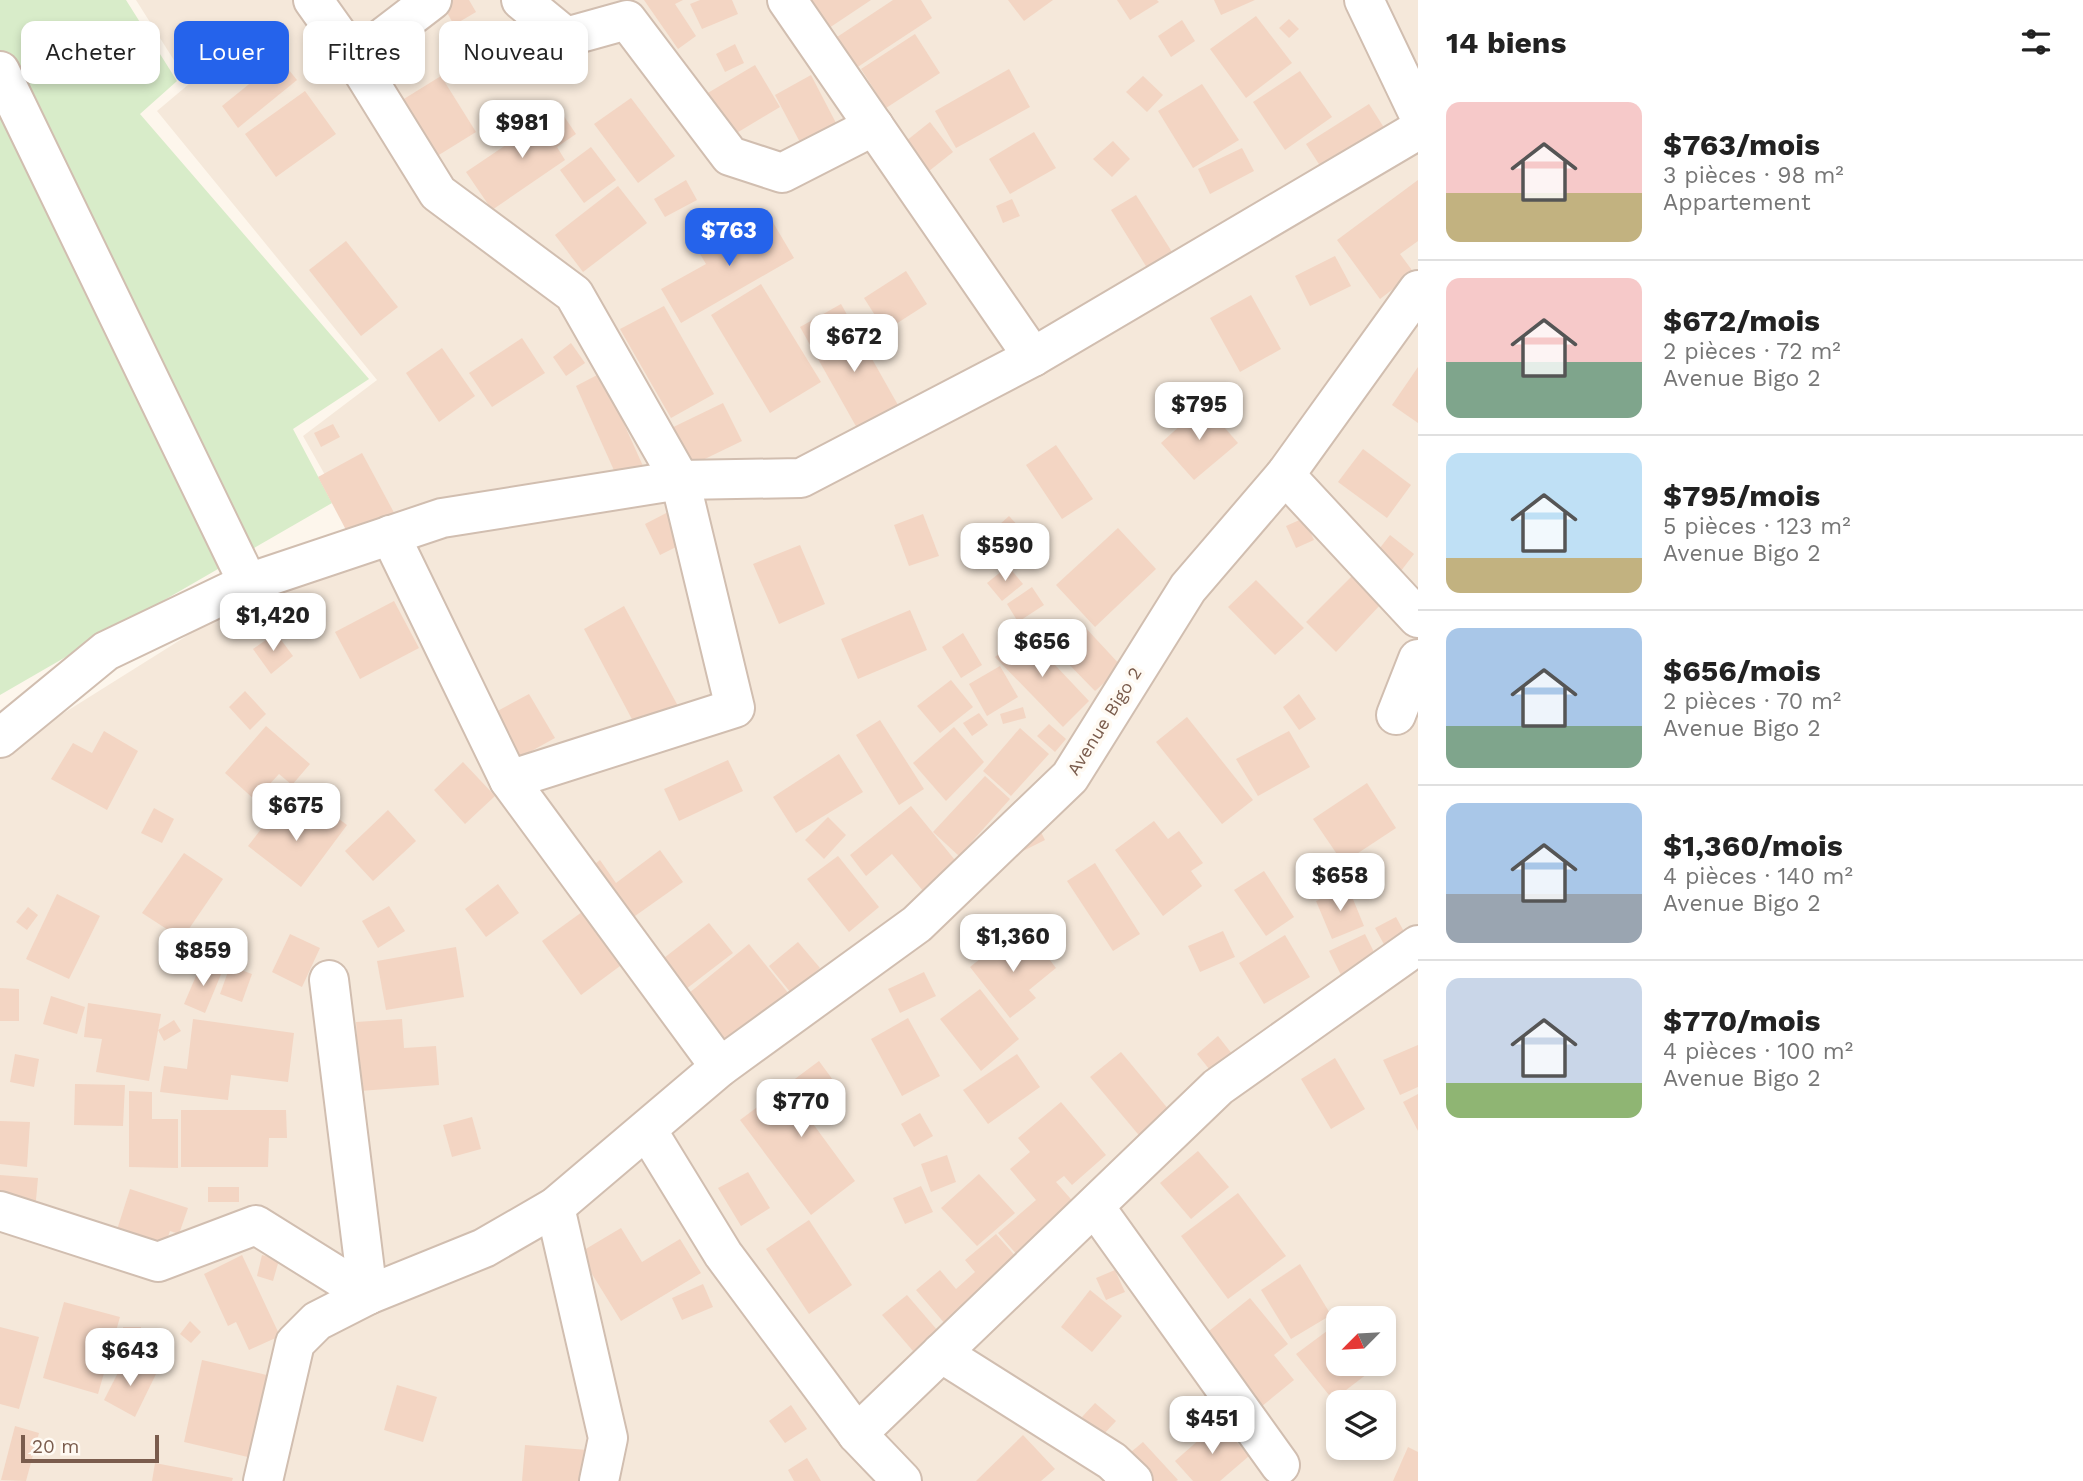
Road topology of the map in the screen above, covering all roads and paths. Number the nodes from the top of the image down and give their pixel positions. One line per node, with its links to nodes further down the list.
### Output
1 (313, 0): 6 (street)
2 (432, 0): 7 (street)
3 (521, 0): 11 (street)
4 (787, 0): 11 (street)
5 (1364, 0): 10 (street)
6 (328, 21)
7 (405, 21)
8 (0, 71): 18 (street)
9 (371, 84): 16 (street)
10 (1418, 113)
11 (874, 126): 14 (street)
12 (1418, 130): 14 (street)
13 (1418, 290): 15 (street, Avenue Bigo 2)
14 (1033, 357): 16 (street)
15 (1285, 475): 19 (street); 26 (street, Avenue Bigo 2)
16 (680, 480): 17 (street); 23 (street)
17 (390, 535): 18 (street); 23 (street)
18 (248, 583): 22 (street)
19 (1418, 618)
20 (1418, 659): 21 (street)
21 (1396, 715)
22 (0, 738)
23 (509, 780): 26 (street)
24 (1418, 945): 29 (street)
25 (329, 980): 31 (street)
26 (720, 1067): 27 (street, Avenue Bigo 2)
27 (647, 1130): 28 (street, Avenue Bigo 2); 33 (street)
28 (555, 1207): 31 (street, Avenue Bigo 2); 36 (street)
29 (1095, 1207): 32 (street); 34 (street)
30 (0, 1211): 31 (street)
31 (368, 1295): 35 (street, Avenue Bigo 2)
32 (941, 1353): 33 (street); 38 (street)
33 (857, 1434): 37 (street)
34 (1280, 1465)
35 (263, 1481)
36 (599, 1481)
37 (902, 1481)
38 (1133, 1481)

